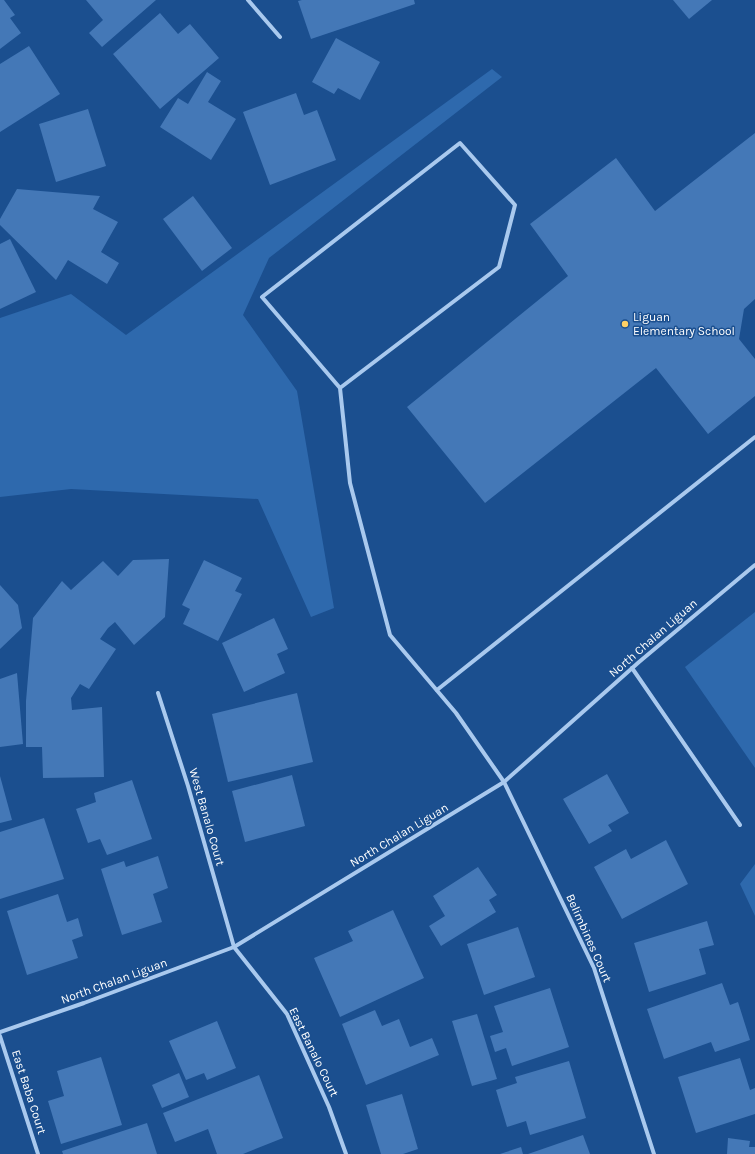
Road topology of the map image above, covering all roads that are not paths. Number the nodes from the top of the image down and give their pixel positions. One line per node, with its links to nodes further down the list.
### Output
1 (248, 0): 2 (street)
2 (280, 38)
3 (340, 388): 3 (street); 7 (street, Belimbines Court)
4 (755, 437): 7 (street)
5 (755, 565): 6 (street, North Chalan Liguan)
6 (632, 668): 9 (street, North Chalan Liguan); 10 (street)
7 (437, 690): 9 (street, Belimbines Court)
8 (158, 693): 11 (street, West Banalo Court)
9 (504, 782): 11 (street, North Chalan Liguan); 16 (street, Belimbines Court)
10 (740, 825)
11 (234, 947): 12 (street, North Chalan Liguan); 15 (street, East Banalo Court)
12 (0, 1032)
13 (0, 1036): 14 (street, East Baba Court)
14 (38, 1154)
15 (346, 1154)
16 (654, 1154)

